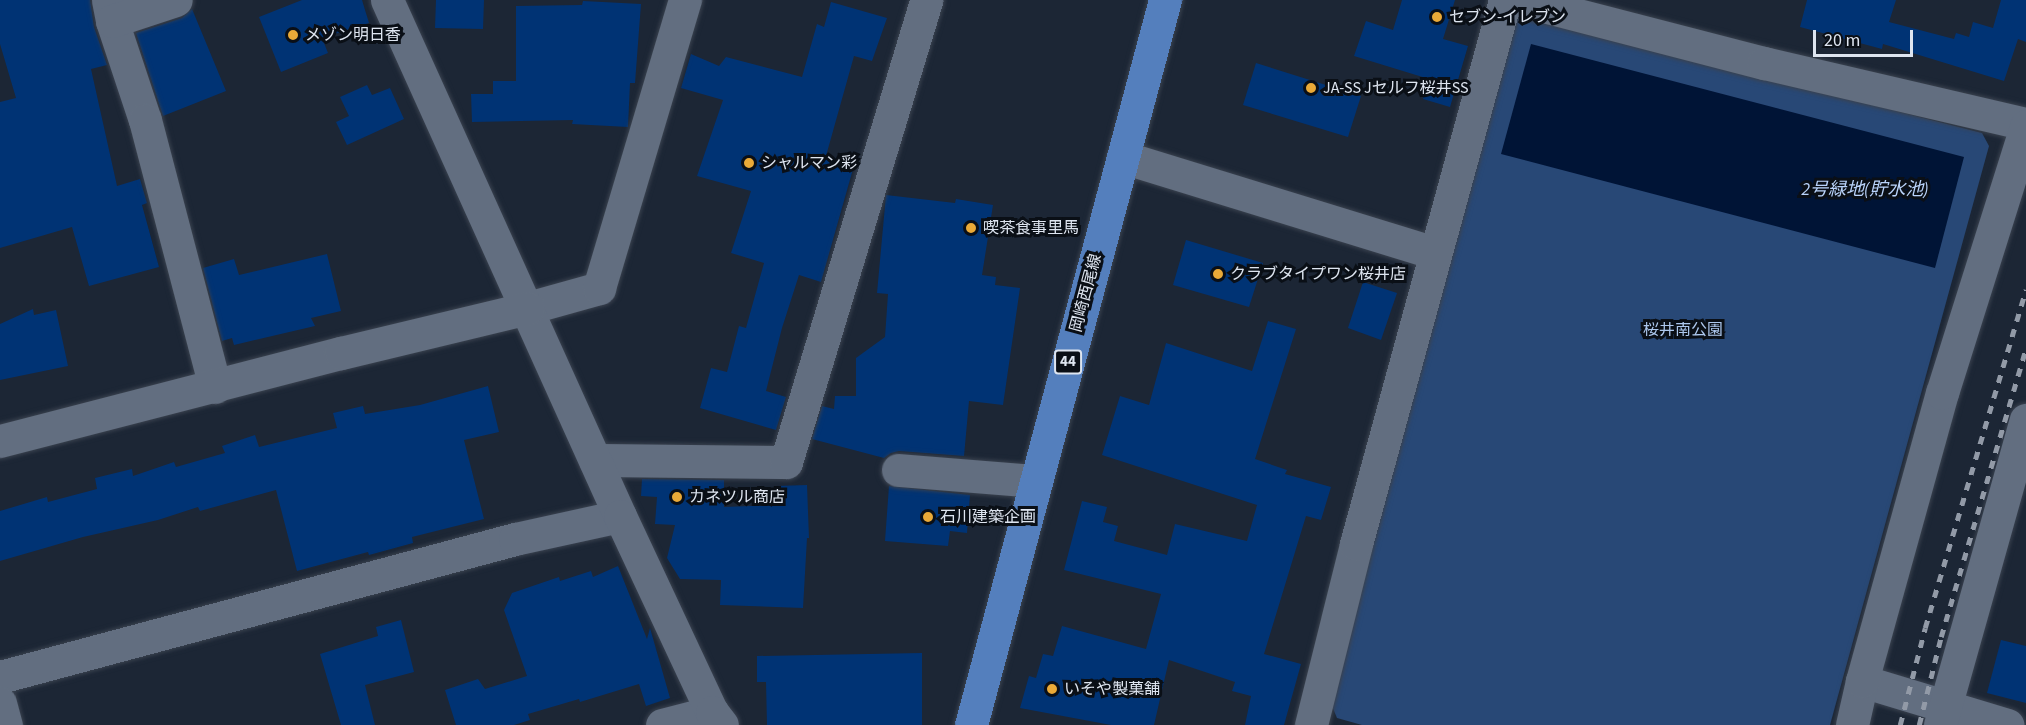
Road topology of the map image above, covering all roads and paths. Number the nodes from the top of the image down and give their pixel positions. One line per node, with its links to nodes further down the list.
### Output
1 (176, 0): 8 (street)
2 (387, 0): 12 (street)
3 (685, 0): 12 (street)
4 (926, 0): 16 (street)
5 (1165, 0): 10 (main road, 岡崎西尾線 / 44)
6 (1505, 0): 11 (street)
7 (1520, 0): 9 (street)
8 (110, 10): 13 (street)
9 (2026, 125): 21 (street)
10 (1122, 157): 11 (street); 18 (main road, 岡崎西尾線 / 44)
11 (1436, 253): 25 (street)
12 (528, 308): 13 (street); 16 (street)
13 (215, 387): 15 (street)
14 (2026, 420): 23 (street)
15 (0, 441)
16 (596, 460): 19 (street)
17 (898, 470): 18 (street)
18 (1036, 481): 28 (main road, 岡崎西尾線 / 44)
19 (620, 516): 20 (street); 24 (street)
20 (0, 677)
21 (1862, 681): 23 (street); 29 (street)
22 (0, 703): 26 (street)
23 (1942, 716): 30 (street)
24 (717, 718): 27 (street)
25 (1314, 724)
26 (6, 725)
27 (662, 725)
28 (971, 725)
29 (1852, 725)
30 (2008, 725)

